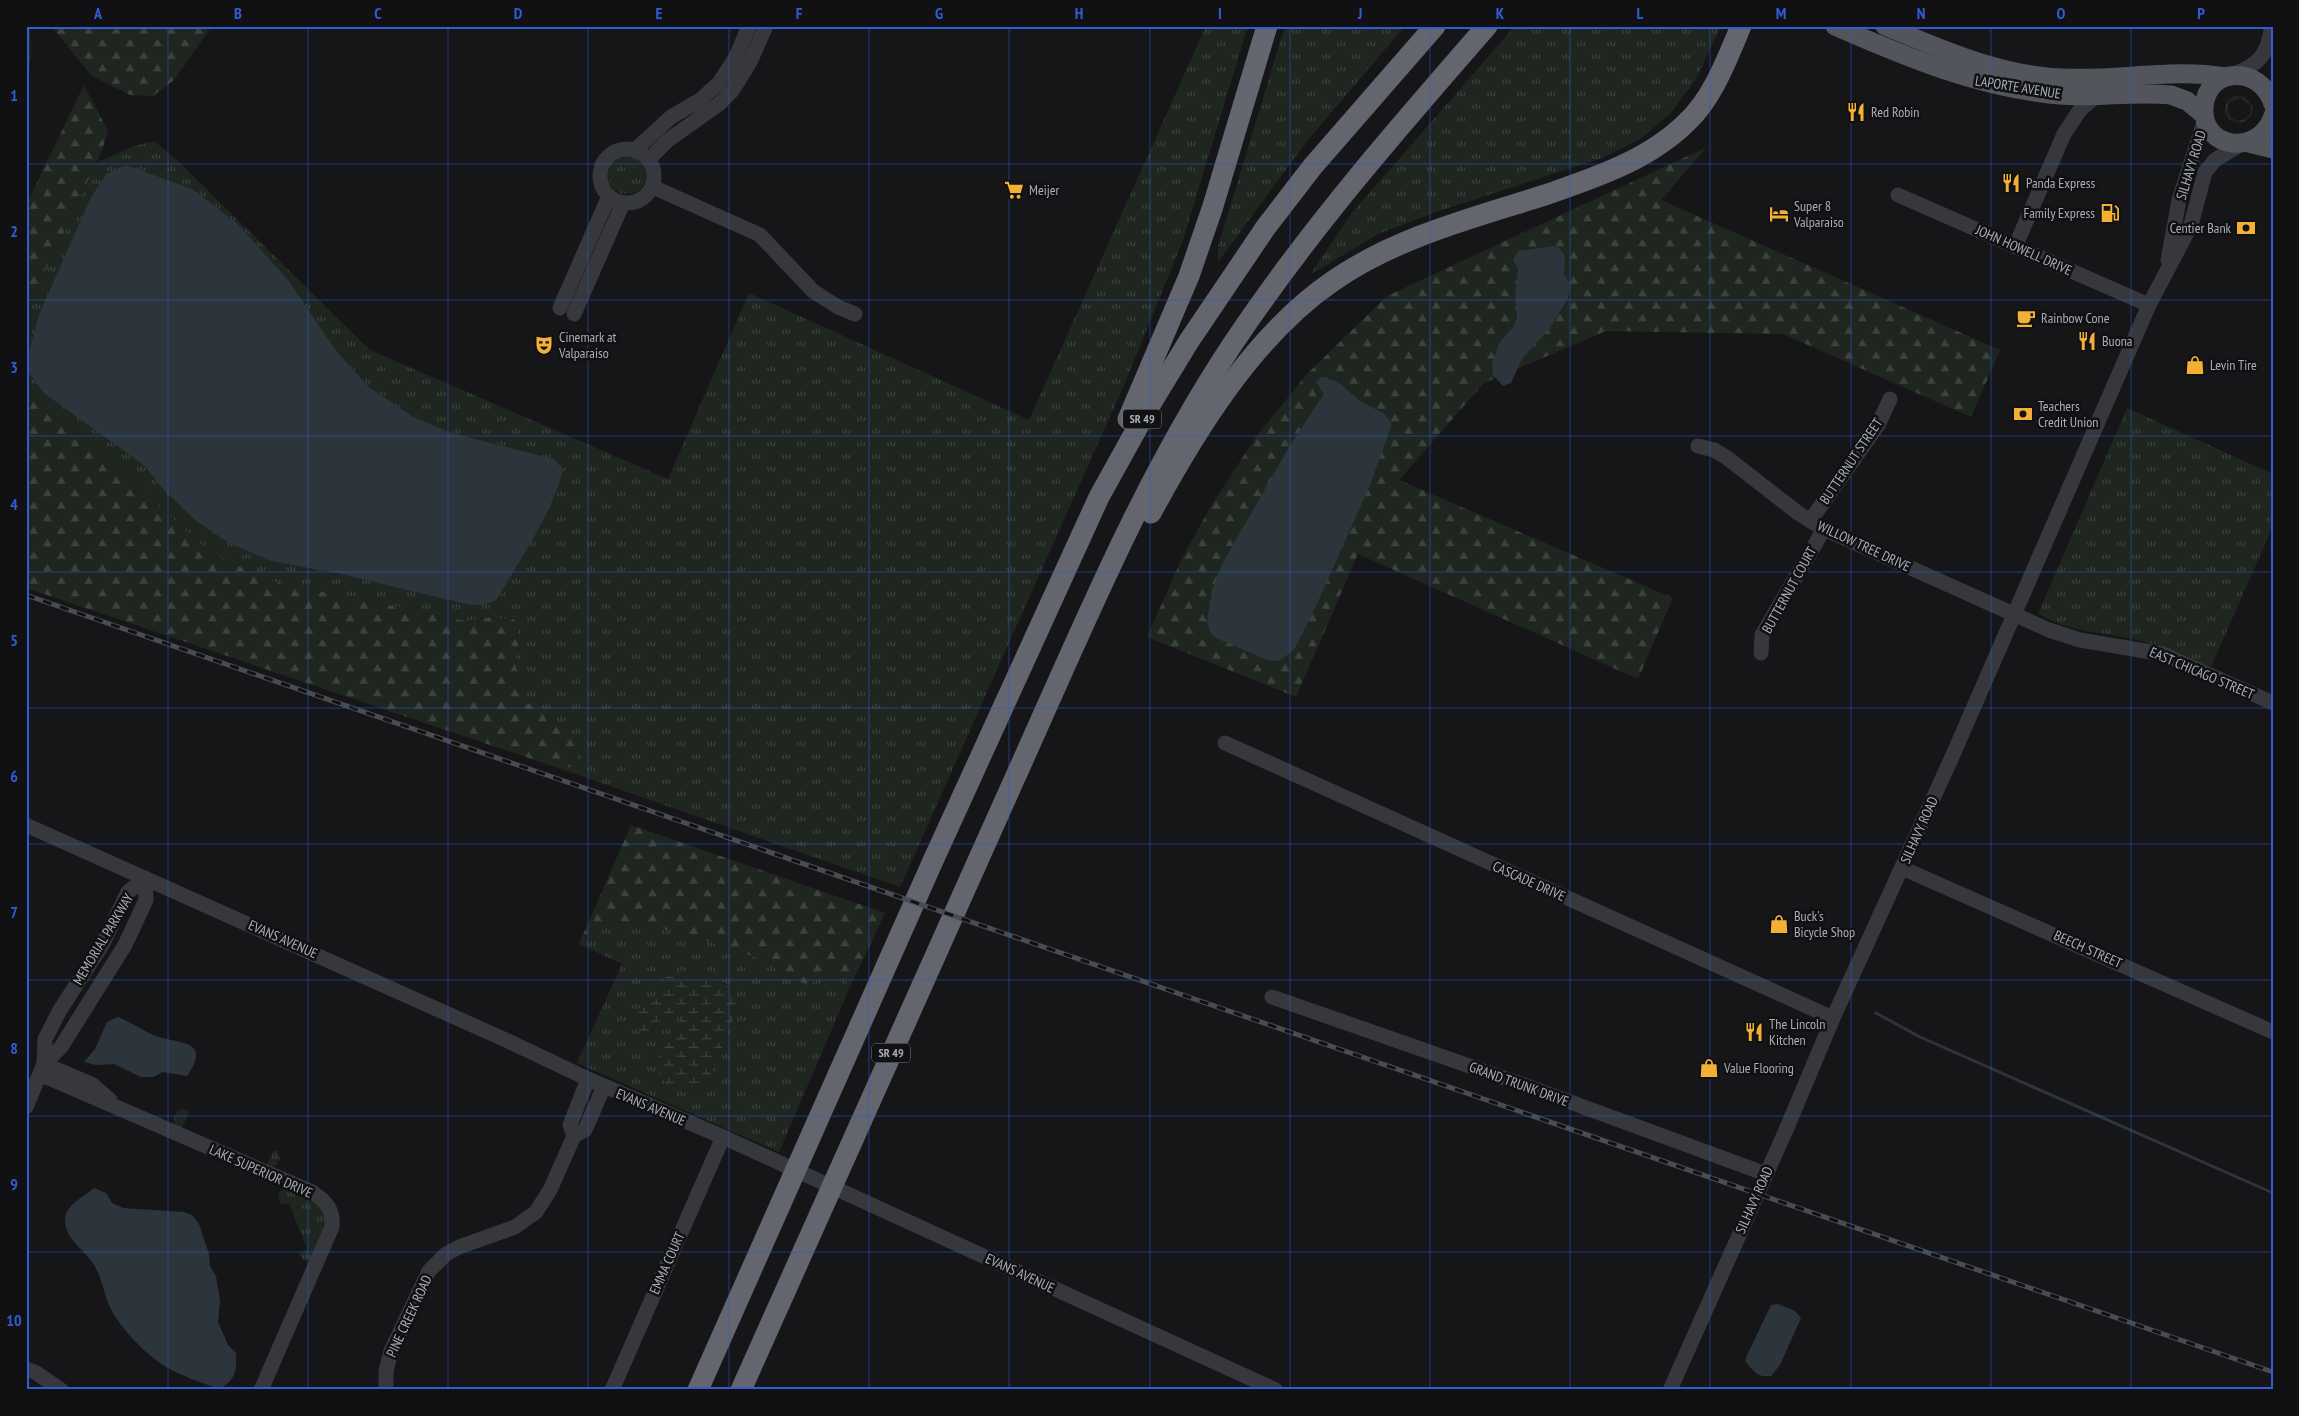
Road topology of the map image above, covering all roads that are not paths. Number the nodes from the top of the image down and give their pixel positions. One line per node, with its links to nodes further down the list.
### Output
1 (749, 26): 16 (street)
2 (766, 26): 18 (street)
3 (1267, 26): 30 (highway)
4 (1435, 26): 30 (highway, SR 49)
5 (1488, 26): 34 (highway, SR 49)
6 (1741, 26): 34 (highway)
7 (1835, 26): 11 (main road, LAPORTE AVENUE)
8 (1885, 26): 10 (main road, LAPORTE AVENUE)
9 (2272, 26): 10 (street)
10 (2229, 76): 12 (main road, LAPORTE AVENUE); 14 (main road)
11 (2096, 96): 14 (main road, LAPORTE AVENUE); 22 (street)
12 (2273, 102)
13 (2273, 116): 15 (main road)
14 (2204, 117): 15 (main road, LAPORTE AVENUE); 23 (street, SILHAVY ROAD)
15 (2245, 144): 17 (main road); 23 (street, SILHAVY ROAD)
16 (636, 149): 18 (street); 21 (street)
17 (2273, 149)
18 (649, 159): 19 (street)
19 (653, 187): 21 (street); 27 (street)
20 (1898, 195): 22 (street, JOHN HOWELL DRIVE)
21 (616, 200): 25 (street); 26 (street)
22 (2016, 247): 24 (street, JOHN HOWELL DRIVE)
23 (2167, 269): 24 (street, SILHAVY ROAD)
24 (2149, 305): 33 (street, SILHAVY ROAD)
25 (560, 308)
26 (574, 314)
27 (855, 314)
28 (1890, 399): 31 (street, BUTTERNUT STREET)
29 (1698, 446): 31 (street, WILLOW TREE DRIVE)
30 (1099, 497): 56 (highway, SR 49)
31 (1810, 521): 32 (street, WILLOW TREE DRIVE)
32 (1824, 529): 33 (street, WILLOW TREE DRIVE); 35 (street, BUTTERNUT COURT)
33 (2015, 615): 36 (street, EAST CHICAGO STREET); 39 (street, SILHAVY ROAD)
34 (1077, 640): 57 (highway, SR 49)
35 (1761, 653)
36 (2273, 703)
37 (1225, 744): 42 (street, CASCADE DRIVE)
38 (26, 824): 40 (street, EVANS AVENUE)
39 (1902, 868): 42 (street, SILHAVY ROAD); 43 (street, BEECH STREET)
40 (145, 878): 44 (street, MEMORIAL PARKWAY); 45 (street, EVANS AVENUE)
41 (1272, 997): 50 (street, GRAND TRUNK DRIVE)
42 (1833, 1018): 50 (street, SILHAVY ROAD)
43 (2273, 1032)
44 (42, 1069): 47 (street, MEMORIAL PARKWAY); 53 (street, LAKE SUPERIOR DRIVE)
45 (588, 1080): 46 (street, EVANS AVENUE); 48 (street, PINE CREEK ROAD)
46 (604, 1086): 48 (street, PINE CREEK ROAD); 49 (street, EVANS AVENUE)
47 (26, 1107)
48 (574, 1136): 54 (street, PINE CREEK ROAD)
49 (723, 1137): 55 (street, EMMA COURT); 58 (street, EVANS AVENUE)
50 (1766, 1174): 59 (street, SILHAVY ROAD)
51 (26, 1369): 52 (street)
52 (62, 1390)
53 (261, 1390)
54 (386, 1390)
55 (612, 1390)
56 (698, 1390)
57 (741, 1390)
58 (1276, 1390)
59 (1670, 1390)

